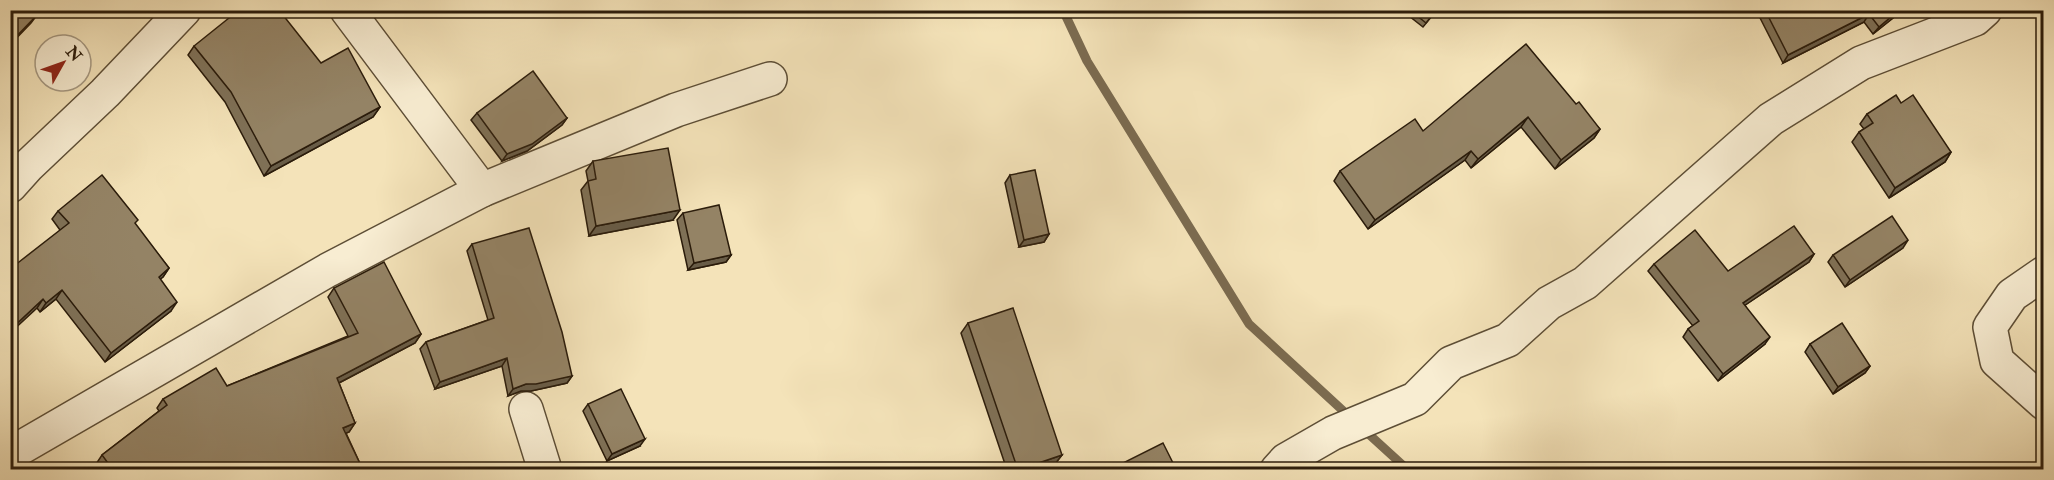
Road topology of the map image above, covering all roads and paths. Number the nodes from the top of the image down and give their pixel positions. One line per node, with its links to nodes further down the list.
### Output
1 (184, 10): 5 (street)
2 (347, 10): 6 (street)
3 (1985, 10): 12 (street)
4 (770, 80): 6 (street)
5 (10, 186)
6 (482, 190): 10 (street)
7 (2043, 273): 8 (street)
8 (2043, 403)
9 (526, 409): 11 (street)
10 (10, 454)
11 (545, 470)
12 (1277, 470)

